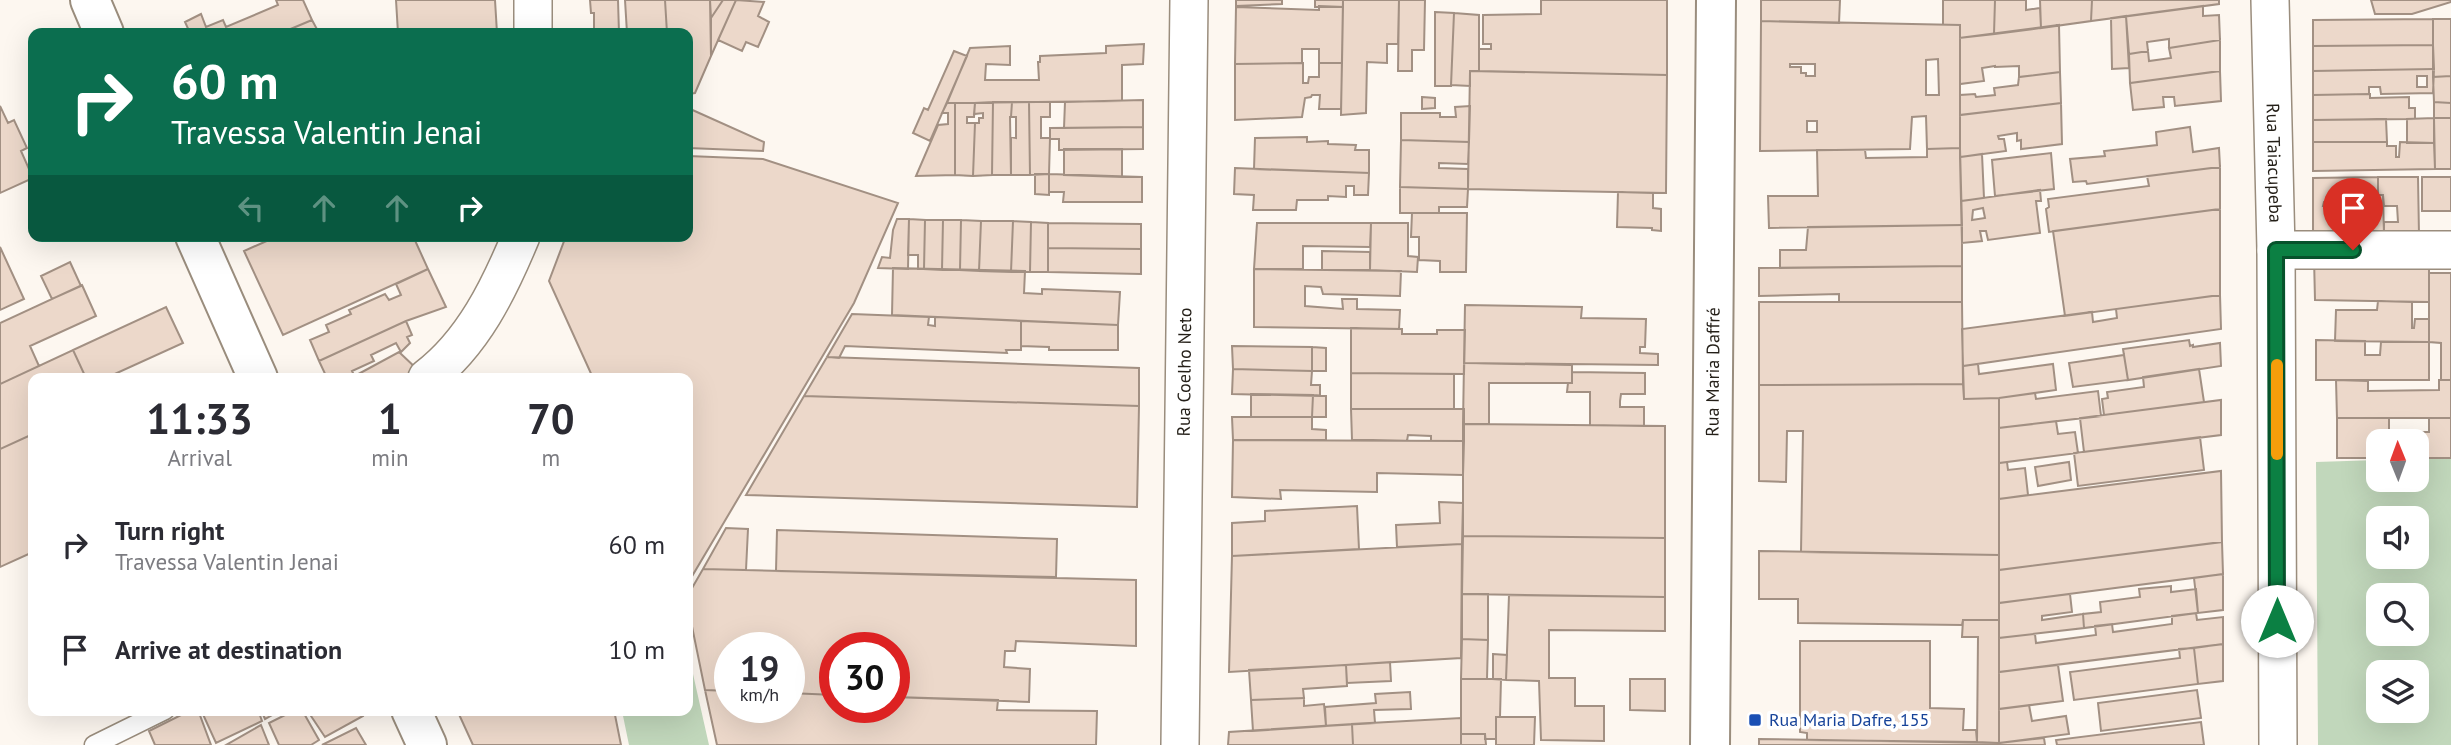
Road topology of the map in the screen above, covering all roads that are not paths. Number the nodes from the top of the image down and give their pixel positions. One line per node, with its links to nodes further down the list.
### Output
1 (90, 0): 6 (street)
2 (533, 0): 7 (street)
3 (1189, 0): 18 (street, Rua Coelho Neto)
4 (1716, 0): 19 (street, Rua Maria Daffré)
5 (2270, 0): 10 (street, Rua Taiacupeba)
6 (102, 28)
7 (533, 28)
8 (198, 242): 12 (street)
9 (518, 242): 13 (street)
10 (2276, 250): 11 (street); 20 (street, Rua Taiacupeba)
11 (2451, 250)
12 (256, 373)
13 (434, 373)
14 (153, 716): 16 (lane)
15 (414, 716): 17 (street)
16 (94, 745)
17 (427, 745)
18 (1180, 745)
19 (1710, 745)
20 (2278, 745)

